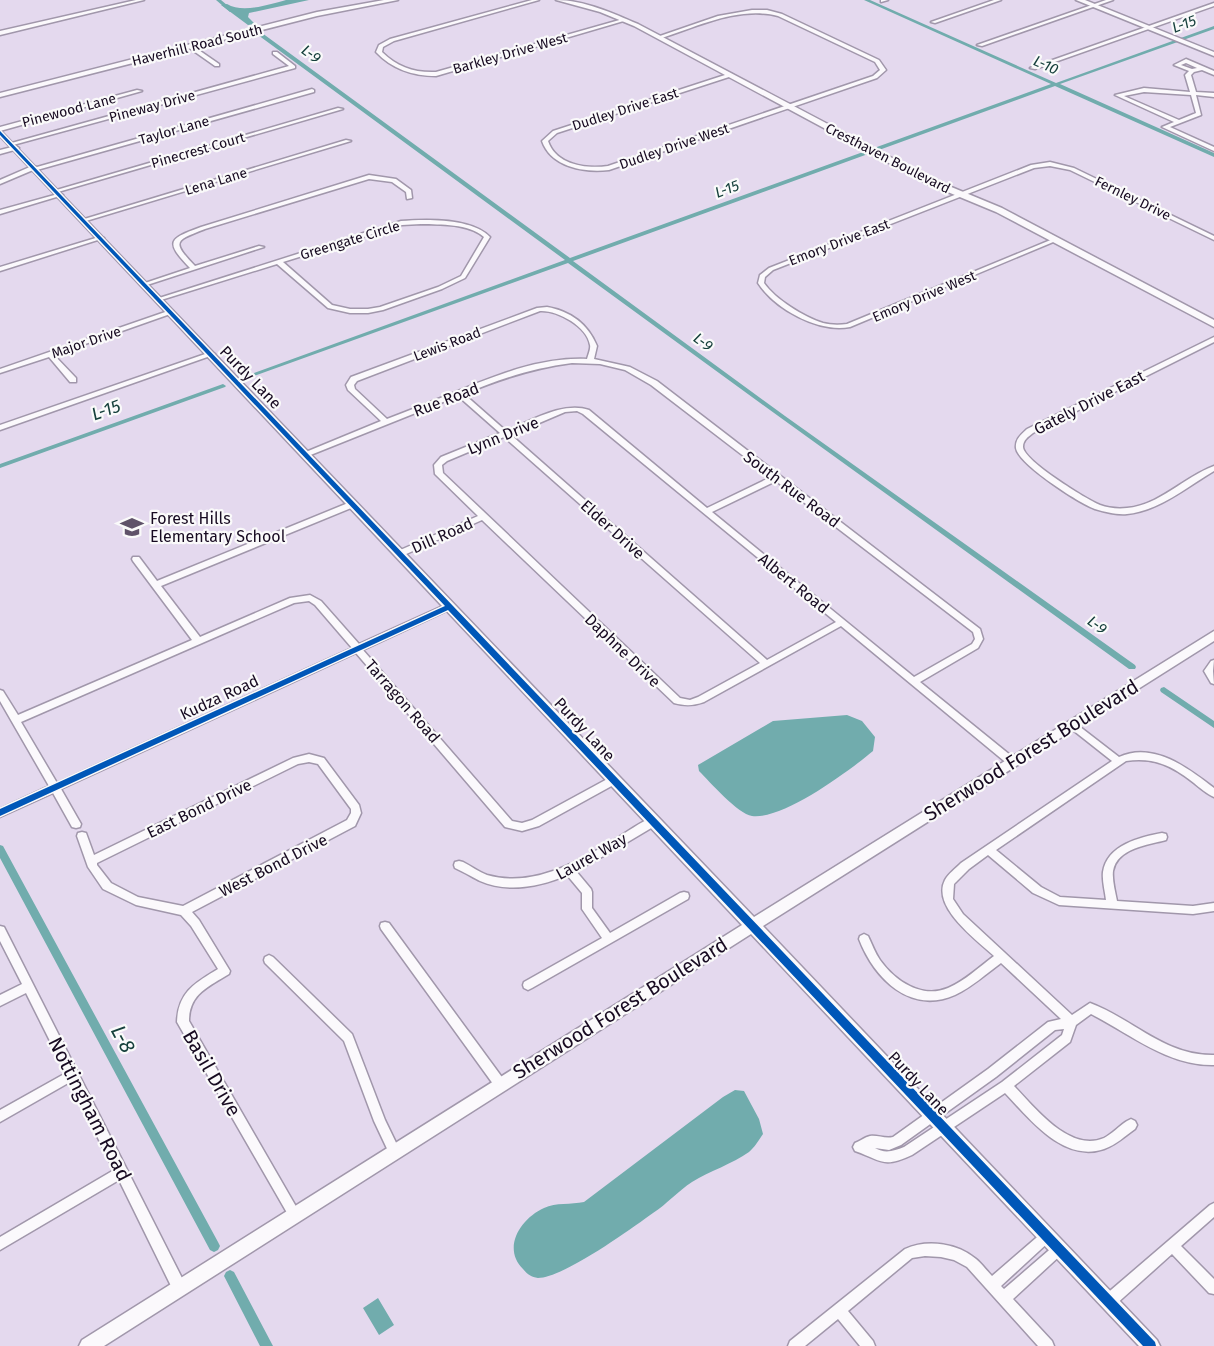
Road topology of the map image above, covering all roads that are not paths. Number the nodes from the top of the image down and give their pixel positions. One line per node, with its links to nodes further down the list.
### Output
1 (142, 0): 13 (street)
2 (395, 0): 16 (street, Haverhill Road South)
3 (537, 0): 10 (street, Barkley Drive West)
4 (559, 0): 10 (street, Cresthaven Boulevard)
5 (999, 0): 11 (street)
6 (1079, 0): 9 (street)
7 (1111, 0): 9 (street)
8 (1214, 4): 12 (street)
9 (1094, 6): 12 (street); 15 (street)
10 (625, 20): 14 (street, Cresthaven Boulevard)
11 (933, 22)
12 (1148, 27): 18 (street); 20 (street)
13 (0, 33)
14 (660, 37): 24 (street, Cresthaven Boulevard); 30 (street, Dudley Drive West)
15 (980, 45)
16 (190, 46): 19 (street); 28 (street, Haverhill Road South)
17 (275, 53): 35 (street, Pineway Drive)
18 (1214, 54)
19 (217, 65)
20 (1033, 68)
21 (1201, 68): 22 (street); 22 (street); 23 (street)
22 (1192, 71): 27 (street)
23 (1214, 73)
24 (730, 75): 30 (street, Cresthaven Boulevard); 38 (street, Dudley Drive East)
25 (139, 91): 33 (street, Pinewood Lane)
26 (312, 91): 39 (street, Taylor Lane)
27 (1193, 93): 29 (street); 32 (street); 32 (street)
28 (0, 95)
29 (1214, 95)
30 (789, 106): 38 (street, Dudley Drive West); 42 (street, Cresthaven Boulevard)
31 (340, 109): 41 (street, Pinecrest Court)
32 (1179, 122): 36 (street)
33 (0, 130): 35 (street, Purdy Lane)
34 (348, 141): 45 (street, Lena Lane)
35 (13, 146): 37 (street, Pineway Drive); 39 (street, Purdy Lane)
36 (1214, 149)
37 (0, 152)
38 (559, 157)
39 (34, 168): 40 (street, Taylor Lane); 41 (street, Purdy Lane)
40 (0, 182)
41 (58, 193): 44 (street, Pinecrest Court); 45 (street, Purdy Lane)
42 (961, 194): 47 (street, Fernley Drive); 48 (street, Cresthaven Boulevard); 55 (street, Emory Drive East)
43 (409, 198): 51 (street)
44 (0, 212)
45 (84, 220): 46 (street, Purdy Lane)
46 (101, 238): 52 (street); 53 (street, Purdy Lane)
47 (1214, 238)
48 (1055, 240): 55 (street, Emory Drive West); 57 (street, Cresthaven Boulevard)
49 (261, 247): 51 (street)
50 (279, 262): 50 (street, Greengate Circle); 54 (street, Greengate Circle)
51 (194, 268): 53 (street)
52 (0, 269)
53 (144, 284): 54 (street, Purdy Lane)
54 (159, 299): 56 (street, Purdy Lane)
55 (791, 308)
56 (171, 312): 59 (street, Major Drive); 60 (street, Purdy Lane)
57 (1214, 324)
58 (1214, 339): 71 (street, Gately Drive East)
59 (50, 354): 62 (street, Major Drive); 63 (street)
60 (211, 354): 67 (street); 69 (street, Purdy Lane)
61 (590, 361): 64 (street, Rue Road); 66 (street, Lewis Road); 72 (street, South Rue Road)
62 (0, 371)
63 (73, 380)
64 (459, 393): 66 (street, Rue Road); 68 (street, Elder Drive)
65 (573, 408): 68 (street, Lynn Drive); 74 (street, Albert Road)
66 (386, 422): 69 (street, Rue Road)
67 (0, 428)
68 (505, 434): 70 (street, Lynn Drive); 85 (street, Elder Drive)
69 (305, 454): 73 (street, Purdy Lane)
70 (437, 468): 75 (street, Daphne Drive)
71 (1214, 468)
72 (777, 477): 74 (street); 86 (street, South Rue Road)
73 (353, 504): 76 (street, Purdy Lane); 78 (street)
74 (707, 511): 80 (street, Albert Road)
75 (484, 516): 76 (street, Dill Road); 85 (street, Daphne Drive)
76 (401, 553): 79 (street, Purdy Lane)
77 (136, 559): 78 (street)
78 (156, 585): 82 (street)
79 (450, 606): 83 (street, Kudza Road); 93 (street, Purdy Lane)
80 (842, 622): 85 (street, Daphne Drive); 86 (street, Albert Road)
81 (1214, 635): 90 (street, Sherwood Forest Boulevard)
82 (198, 641): 83 (street, Tarragon Road); 89 (street, Tarragon Road)
83 (358, 648): 93 (street, Tarragon Road); 94 (street, Kudza Road)
84 (1214, 663): 87 (street)
85 (766, 664)
86 (914, 681): 92 (street, Albert Road)
87 (1214, 681)
88 (0, 693): 89 (street)
89 (16, 720): 94 (street)
90 (1072, 725): 91 (street); 92 (street, Sherwood Forest Boulevard)
91 (1118, 761): 95 (street); 102 (street)
92 (1012, 762): 110 (street, Sherwood Forest Boulevard)
93 (614, 780): 98 (street, Purdy Lane)
94 (55, 788): 96 (street, Kudza Road); 99 (street)
95 (1214, 793)
96 (0, 813)
97 (356, 813): 103 (street, East Bond Drive); 109 (street, West Bond Drive)
98 (654, 821): 105 (street, Laurel Way); 110 (street, Purdy Lane)
99 (76, 825)
100 (82, 836): 103 (street)
101 (1162, 837): 107 (street)
102 (989, 850): 107 (street); 115 (street)
103 (91, 861): 109 (street)
104 (459, 865): 105 (street, Laurel Way)
105 (569, 870): 113 (street)
106 (684, 896): 113 (street)
107 (1113, 905): 108 (street)
108 (1214, 907)
109 (184, 911): 132 (street, Basil Drive)
110 (752, 925): 123 (street, Sherwood Forest Boulevard); 126 (street, Purdy Lane)
111 (385, 926): 123 (street)
112 (0, 930): 118 (street, Nottingham Road)
113 (609, 939): 117 (street)
114 (864, 939): 115 (street)
115 (1002, 957): 120 (street)
116 (269, 960): 129 (street)
117 (528, 985)
118 (28, 986): 119 (street); 122 (street, Nottingham Road)
119 (0, 1001)
120 (1072, 1022): 121 (street); 124 (street); 126 (street)
121 (1214, 1060)
122 (73, 1075): 125 (street); 130 (street, Nottingham Road)
123 (500, 1084): 129 (street, Sherwood Forest Boulevard)
124 (1006, 1086): 126 (street); 127 (street)
125 (0, 1116)
126 (937, 1122): 128 (street); 133 (street, Purdy Lane)
127 (1131, 1125)
128 (862, 1147)
129 (394, 1150): 132 (street, Sherwood Forest Boulevard)
130 (122, 1172): 134 (street); 138 (street, Nottingham Road)
131 (1214, 1209): 135 (street)
132 (294, 1214): 138 (street, Sherwood Forest Boulevard)
133 (1047, 1236): 136 (street, Purdy Lane); 137 (street)
134 (0, 1244)
135 (1172, 1246): 139 (street); 141 (street)
136 (1059, 1249): 140 (street); 141 (street, Purdy Lane)
137 (992, 1285): 140 (street); 142 (street)
138 (179, 1287): 143 (street, Sherwood Forest Boulevard)
139 (1214, 1288)
140 (1005, 1298): 146 (street)
141 (1109, 1301): 147 (street, Purdy Lane)
142 (839, 1310): 144 (street); 145 (street)
143 (88, 1346)
144 (795, 1346)
145 (868, 1346)
146 (1047, 1346)
147 (1151, 1346)

